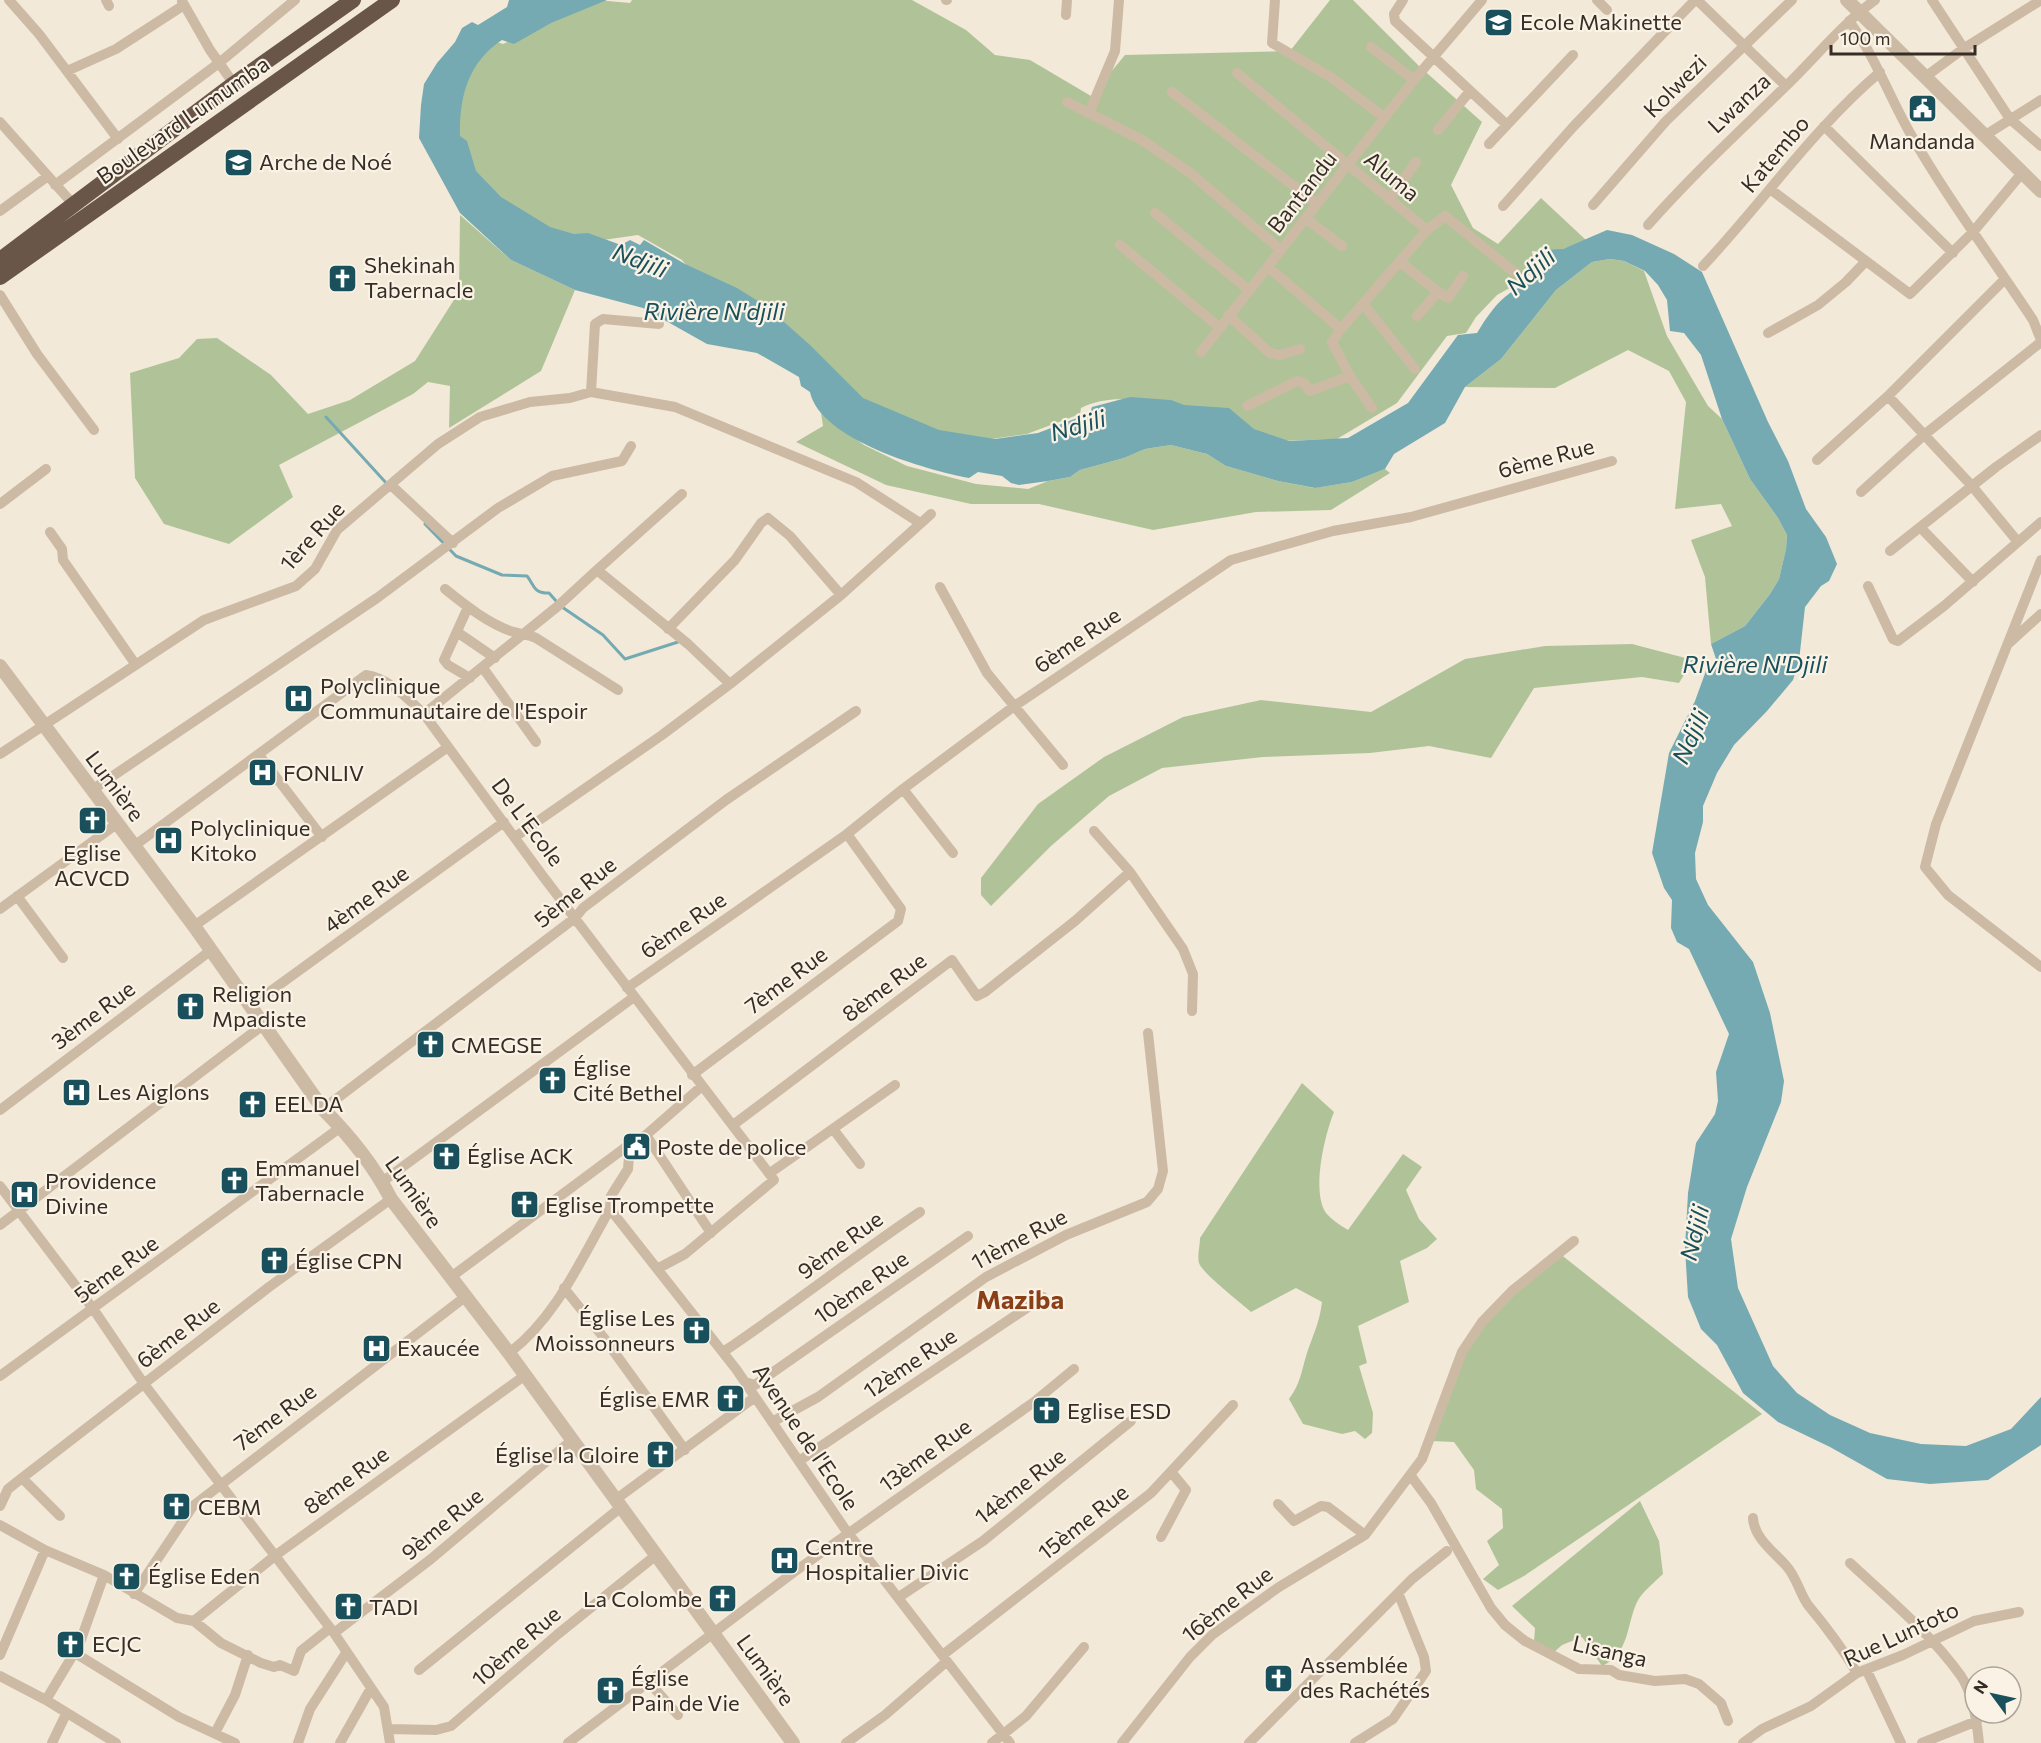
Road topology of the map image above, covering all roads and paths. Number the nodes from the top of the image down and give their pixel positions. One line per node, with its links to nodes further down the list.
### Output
1 (9, 0): 27 (street)
2 (295, 0): 26 (street)
3 (353, 0): 32 (highway, Boulevard Lumumba)
4 (392, 0): 77 (highway, Boulevard Lumumba)
5 (1067, 0): 19 (street)
6 (1119, 0): 38 (street)
7 (1275, 0): 39 (street)
8 (1403, 0): 25 (street)
9 (1482, 0): 25 (street, Bantandu)
10 (1597, 0): 18 (street)
11 (1696, 0): 21 (street); 58 (street)
12 (1792, 0): 21 (street, Kolwezi)
13 (1847, 0): 20 (street)
14 (1875, 0): 20 (street, Lwanza)
15 (1932, 0): 23 (street)
16 (2041, 0): 23 (street)
17 (183, 3): 26 (street); 27 (street)
18 (1606, 10)
19 (1066, 15)
20 (1854, 16): 28 (street); 30 (street); 33 (street, Lwanza)
21 (1743, 46): 33 (street); 59 (street, Kolwezi)
22 (1371, 47): 31 (street)
23 (1963, 49): 30 (street); 40 (street)
24 (1573, 55): 42 (street)
25 (1433, 57): 31 (street, Bantandu); 34 (street)
26 (219, 63): 32 (street); 46 (street)
27 (67, 71): 46 (street)
28 (1880, 72): 43 (street, Katembo); 65 (street)
29 (1237, 73): 50 (street, Aluma)
30 (1925, 77): 45 (street)
31 (1414, 80): 39 (street, Bantandu)
32 (234, 84): 56 (highway, Boulevard Lumumba)
33 (1786, 86): 63 (street, Lwanza)
34 (1470, 91): 42 (street); 44 (street)
35 (1172, 92): 57 (street)
36 (2041, 100): 40 (street)
37 (1067, 102): 38 (street)
38 (1089, 113): 68 (street)
39 (1385, 118): 50 (street, Bantandu)
40 (2010, 119): 45 (street); 48 (street)
41 (0, 122): 52 (street)
42 (1507, 124): 47 (street)
43 (1824, 126): 53 (street, Katembo); 69 (street)
44 (1438, 130)
45 (1984, 136): 51 (street)
46 (118, 139): 52 (street)
47 (1489, 144)
48 (2041, 146)
49 (1416, 162): 55 (street)
50 (1348, 165): 55 (street, Aluma); 57 (street, Bantandu)
51 (2022, 173): 54 (street); 65 (street)
52 (51, 180): 56 (street); 60 (street)
53 (1770, 189): 72 (street); 73 (street, Katembo)
54 (2041, 191)
55 (1389, 200): 64 (street, Aluma)
56 (73, 204): 70 (highway, Boulevard Lumumba)
57 (1317, 204): 62 (street, Bantandu)
58 (1503, 206)
59 (1593, 206)
60 (0, 212)
61 (1155, 213): 79 (street)
62 (1306, 219): 67 (street); 68 (street, Bantandu)
63 (1648, 225)
64 (1427, 230): 71 (street, Aluma); 75 (street)
65 (1973, 232): 69 (street); 78 (street)
66 (1120, 245): 88 (street)
67 (1342, 246)
68 (1281, 250): 74 (street, Bantandu)
69 (1953, 252): 72 (street)
70 (0, 260)
71 (1400, 262): 80 (street); 82 (street, Aluma)
72 (1865, 262): 90 (street)
73 (1703, 266)
74 (1268, 267): 79 (street, Bantandu); 89 (street)
75 (1514, 272)
76 (1463, 276): 80 (street)
77 (0, 277)
78 (2004, 280): 86 (street); 97 (street)
79 (1249, 290): 84 (street, Bantandu)
80 (1438, 292): 85 (street)
81 (0, 295): 100 (street)
82 (1364, 305): 89 (street, Aluma); 94 (street)
83 (2041, 310): 86 (street)
84 (1228, 315): 88 (street, Bantandu); 92 (street)
85 (1418, 316)
86 (2033, 320): 91 (street)
87 (658, 324): 96 (street)
88 (1218, 327): 93 (street, Bantandu)
89 (1343, 327): 95 (street)
90 (1768, 333)
91 (2041, 341): 101 (street)
92 (1300, 349)
93 (1201, 352)
94 (1415, 369)
95 (1350, 376): 98 (street); 99 (street)
96 (591, 392): 108 (street, 1ère Rue); 114 (street)
97 (1888, 396): 101 (street); 104 (street)
98 (1247, 406)
99 (1372, 408)
100 (94, 430)
101 (1924, 435): 107 (street); 109 (street)
102 (2041, 435): 107 (street)
103 (631, 446): 118 (street)
104 (1817, 460)
105 (1612, 461): 140 (street, 6ème Rue)
106 (46, 469): 111 (street)
107 (1972, 486): 115 (street); 117 (street)
108 (390, 487): 118 (street); 134 (street, 1ère Rue)
109 (1861, 492)
110 (682, 494): 121 (street)
111 (0, 504)
112 (931, 514): 114 (street)
113 (2041, 522): 117 (street)
114 (920, 523): 126 (street)
115 (1921, 528): 119 (street); 122 (street)
116 (50, 532): 134 (street)
117 (2018, 542): 122 (street)
118 (453, 543): 150 (street)
119 (1890, 551)
120 (2041, 560): 132 (street)
121 (597, 570): 129 (street); 130 (street)
122 (1973, 582): 123 (street)
123 (1868, 586)
124 (940, 587): 140 (street)
125 (445, 590): 127 (street)
126 (841, 595): 129 (street); 138 (street)
127 (468, 607): 130 (street); 131 (street)
128 (2041, 614): 132 (street)
129 (668, 629): 138 (street)
130 (525, 632): 133 (street); 139 (street)
131 (457, 633): 133 (street); 137 (street)
132 (2006, 646): 166 (street)
133 (495, 658): 136 (street)
134 (136, 665): 143 (street, 1ère Rue)
135 (0, 666): 143 (street, Lumière)
136 (483, 668): 137 (street); 144 (street)
137 (470, 678): 142 (street)
138 (730, 684): 156 (street)
139 (618, 690)
140 (1013, 707): 148 (street); 149 (street, 6ème Rue)
141 (856, 711): 162 (street, 5ème Rue)
142 (424, 714): 145 (street, De L'Ecole); 147 (street, De L'Ecole)
143 (43, 725): 146 (street, 1ère Rue); 150 (street, Lumière)
144 (536, 742)
145 (448, 747): 151 (street, De L'Ecole); 155 (street)
146 (0, 754)
147 (259, 755): 155 (street); 157 (street)
148 (1063, 765)
149 (903, 789): 154 (street, 6ème Rue); 158 (street)
150 (92, 790): 152 (street, Lumière)
151 (504, 822): 156 (street, De L'Ecole); 168 (street, 4ème Rue)
152 (118, 823): 157 (street, Lumière); 160 (street)
153 (1094, 831): 159 (street)
154 (847, 834): 167 (street, 6ème Rue); 172 (street, 7ème Rue)
155 (322, 837): 163 (street)
156 (515, 837): 162 (street, De L'Ecole)
157 (134, 846): 163 (street, Lumière)
158 (953, 853)
159 (1130, 872): 169 (street); 177 (street, 8ème Rue)
160 (17, 896): 161 (street); 165 (street)
161 (0, 909)
162 (575, 918): 167 (street, De L'Ecole); 175 (street, 5ème Rue)
163 (194, 926): 164 (street, Lumière)
164 (210, 951): 168 (street, Lumière); 176 (street, 3ème Rue)
165 (63, 958)
166 (2041, 967)
167 (630, 992): 172 (street, De L'Ecole); 184 (street, 6ème Rue)
168 (250, 1006): 170 (street, Lumière)
169 (1192, 1011)
170 (263, 1025): 175 (street, Lumière); 188 (street)
171 (1148, 1033): 210 (street, 11ème Rue)
172 (692, 1075): 174 (street, De L'Ecole)
173 (895, 1085): 179 (street)
174 (702, 1086): 177 (street, De L'Ecole); 180 (street)
175 (322, 1108): 178 (street, Lumière)
176 (0, 1110)
177 (732, 1125): 183 (street, De L'Ecole)
178 (341, 1127): 184 (street, Lumière); 199 (street, 5ème Rue)
179 (833, 1129): 182 (street); 183 (street)
180 (646, 1135): 181 (street); 191 (street)
181 (630, 1144): 187 (street); 195 (street)
182 (860, 1164)
183 (771, 1177): 191 (street)
184 (382, 1182): 186 (street, Lumière)
185 (0, 1186): 188 (street)
186 (391, 1199): 195 (street, Lumière); 206 (street, 6ème Rue)
187 (610, 1209): 194 (street, Avenue de l'Ecole); 196 (street)
188 (18, 1212): 190 (street); 199 (street)
189 (920, 1212): 200 (street, 9ème Rue)
190 (0, 1225)
191 (711, 1233): 194 (street)
192 (968, 1236): 205 (street, 10ème Rue)
193 (1574, 1241): 215 (street)
194 (657, 1269): 200 (street, Avenue de l'Ecole)
195 (451, 1277): 197 (street, Lumière)
196 (564, 1288): 201 (street); 212 (street)
197 (465, 1297): 201 (street, Lumière); 217 (street, 7ème Rue)
198 (1042, 1297): 213 (street, 12ème Rue)
199 (94, 1310): 203 (street, 5ème Rue); 206 (street)
200 (723, 1352): 205 (street, Avenue de l'Ecole)
201 (509, 1353): 204 (street, Lumière)
202 (1074, 1369): 224 (street, 13ème Rue)
203 (0, 1376)
204 (524, 1376): 211 (street, Lumière); 229 (street, 8ème Rue)
205 (746, 1382): 207 (street, Avenue de l'Ecole)
206 (144, 1384): 216 (street, 6ème Rue); 217 (street)
207 (755, 1397): 210 (street, Avenue de l'Ecole); 212 (street, 10ème Rue)
208 (1233, 1405): 214 (street, 15ème Rue)
209 (1131, 1421): 235 (street, 14ème Rue)
210 (772, 1422): 213 (street, Avenue de l'Ecole)
211 (572, 1440): 218 (street, Lumière); 238 (street, 9ème Rue)
212 (685, 1450): 218 (street, 10ème Rue)
213 (799, 1461): 224 (street, Avenue de l'Ecole)
214 (1172, 1473): 226 (street); 246 (street, 15ème Rue)
215 (1411, 1476): 225 (street); 256 (street, Lisanga)
216 (22, 1478): 220 (street, 6ème Rue); 221 (street)
217 (221, 1483): 229 (street); 233 (street, 7ème Rue)
218 (617, 1504): 230 (street, Lumière); 247 (street, 10ème Rue)
219 (1278, 1504): 225 (street)
220 (0, 1506)
221 (60, 1516)
222 (1754, 1518): 248 (street)
223 (0, 1525): 227 (street)
224 (849, 1534): 235 (street, Avenue de l'Ecole); 239 (street, 13ème Rue)
225 (1365, 1535): 272 (street, 16ème Rue)
226 (1161, 1537)
227 (45, 1550): 232 (street); 244 (street)
228 (1447, 1551): 234 (street)
229 (276, 1556): 237 (street, 8ème Rue); 238 (street)
230 (655, 1556): 239 (street, Lumière); 259 (street, 10ème Rue)
231 (1850, 1563): 240 (street)
232 (104, 1575): 233 (street); 242 (street)
233 (134, 1594): 237 (street)
234 (1399, 1595): 273 (street); 274 (street)
235 (899, 1597): 246 (street, Avenue de l'Ecole)
236 (2019, 1612): 240 (street, Rue Luntoto)
237 (194, 1621): 245 (street)
238 (332, 1631): 243 (street); 245 (street, 9ème Rue)
239 (713, 1633): 251 (street, 13ème Rue); 269 (street, Lumière)
240 (1933, 1640): 248 (street, Rue Luntoto); 250 (street)
241 (1084, 1647): 261 (street)
242 (75, 1653): 253 (street); 260 (street)
243 (346, 1653): 252 (street); 265 (street)
244 (0, 1655)
245 (248, 1655): 260 (street)
246 (945, 1658): 261 (street, Avenue de l'Ecole); 270 (street, 15ème Rue)
247 (419, 1670)
248 (1862, 1672): 275 (street, Rue Luntoto); 276 (street)
249 (0, 1676): 253 (street)
250 (1963, 1680)
251 (648, 1681): 255 (street); 268 (street, 13ème Rue)
252 (371, 1688): 259 (street); 266 (street)
253 (46, 1700): 254 (street)
254 (66, 1714): 262 (street); 263 (street)
255 (678, 1715)
256 (1728, 1721)
257 (1967, 1725): 277 (street)
258 (1977, 1725): 278 (street)
259 (388, 1729): 267 (street)
260 (215, 1733): 264 (street)
261 (1006, 1739): 271 (street)
262 (52, 1743)
263 (116, 1743)
264 (236, 1743)
265 (298, 1743)
266 (340, 1743)
267 (390, 1743)
268 (568, 1743)
269 (794, 1743)
270 (846, 1743)
271 (992, 1743)
272 (1122, 1743)
273 (1249, 1743)
274 (1354, 1743)
275 (1743, 1743)
276 (1901, 1743)
277 (1922, 1743)
278 (1979, 1743)

